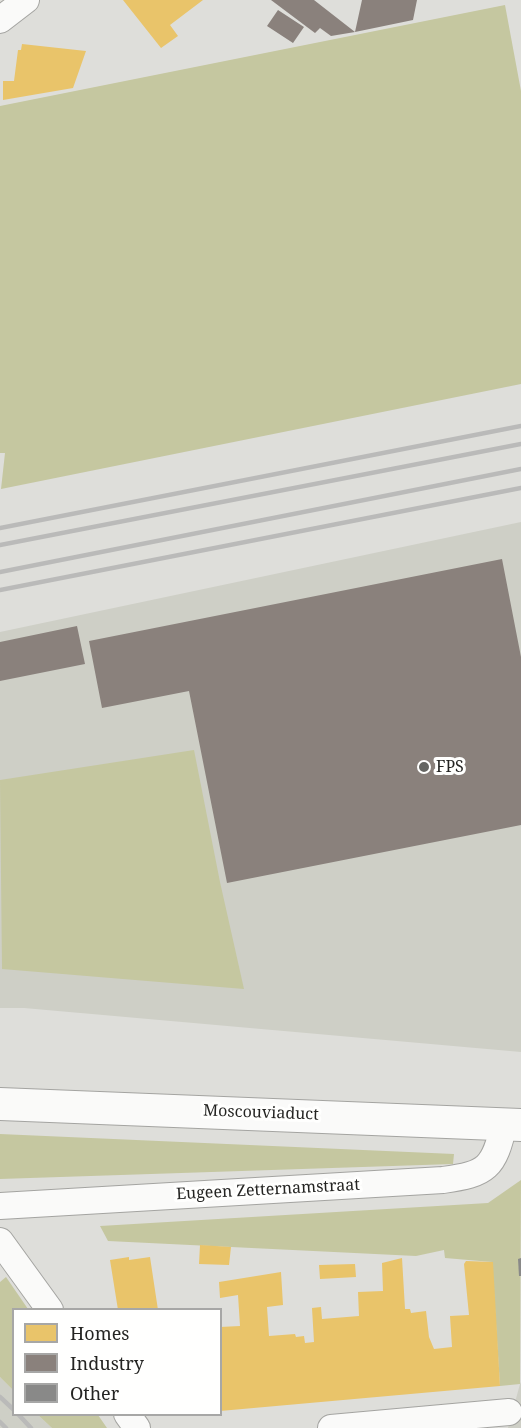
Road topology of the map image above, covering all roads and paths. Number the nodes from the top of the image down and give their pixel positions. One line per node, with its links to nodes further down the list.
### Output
1 (26, 0): 2 (street)
2 (0, 20)
3 (0, 1104): 4 (street, Moscouviaduct)
4 (513, 1124): 5 (street, Eugeen Zetternamstraat)
5 (0, 1206)
6 (0, 1241): 7 (street)
7 (49, 1308)
8 (509, 1412): 9 (street)
9 (331, 1428)

